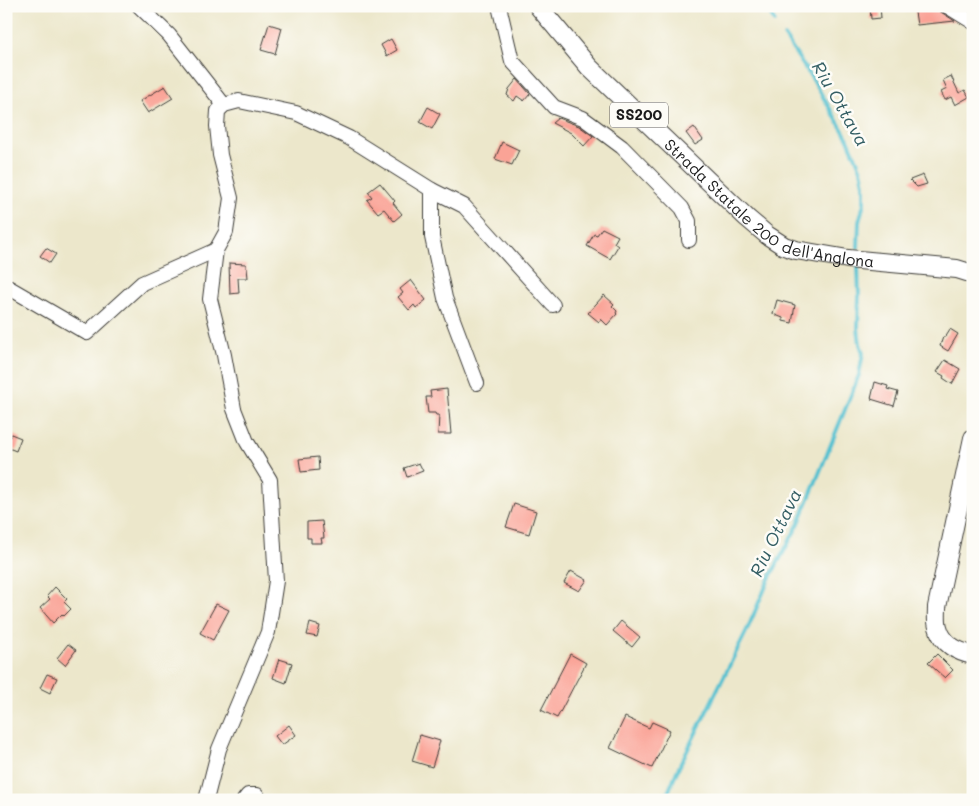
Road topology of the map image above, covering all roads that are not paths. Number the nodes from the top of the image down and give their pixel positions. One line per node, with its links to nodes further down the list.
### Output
1 (138, 6): 6 (street)
2 (499, 6): 8 (street)
3 (538, 6): 10 (main road, Strada Statale 200 dell'Anglona / SS200)
4 (946, 6): 5 (street)
5 (973, 22)
6 (224, 105): 7 (street); 9 (street)
7 (432, 190): 12 (street); 13 (street)
8 (689, 240)
9 (216, 250): 11 (street); 16 (street)
10 (973, 274)
11 (6, 286)
12 (553, 304)
13 (477, 383)
14 (973, 438): 15 (main road)
15 (973, 655)
16 (206, 800)
17 (244, 800): 18 (street)
18 (260, 800)

